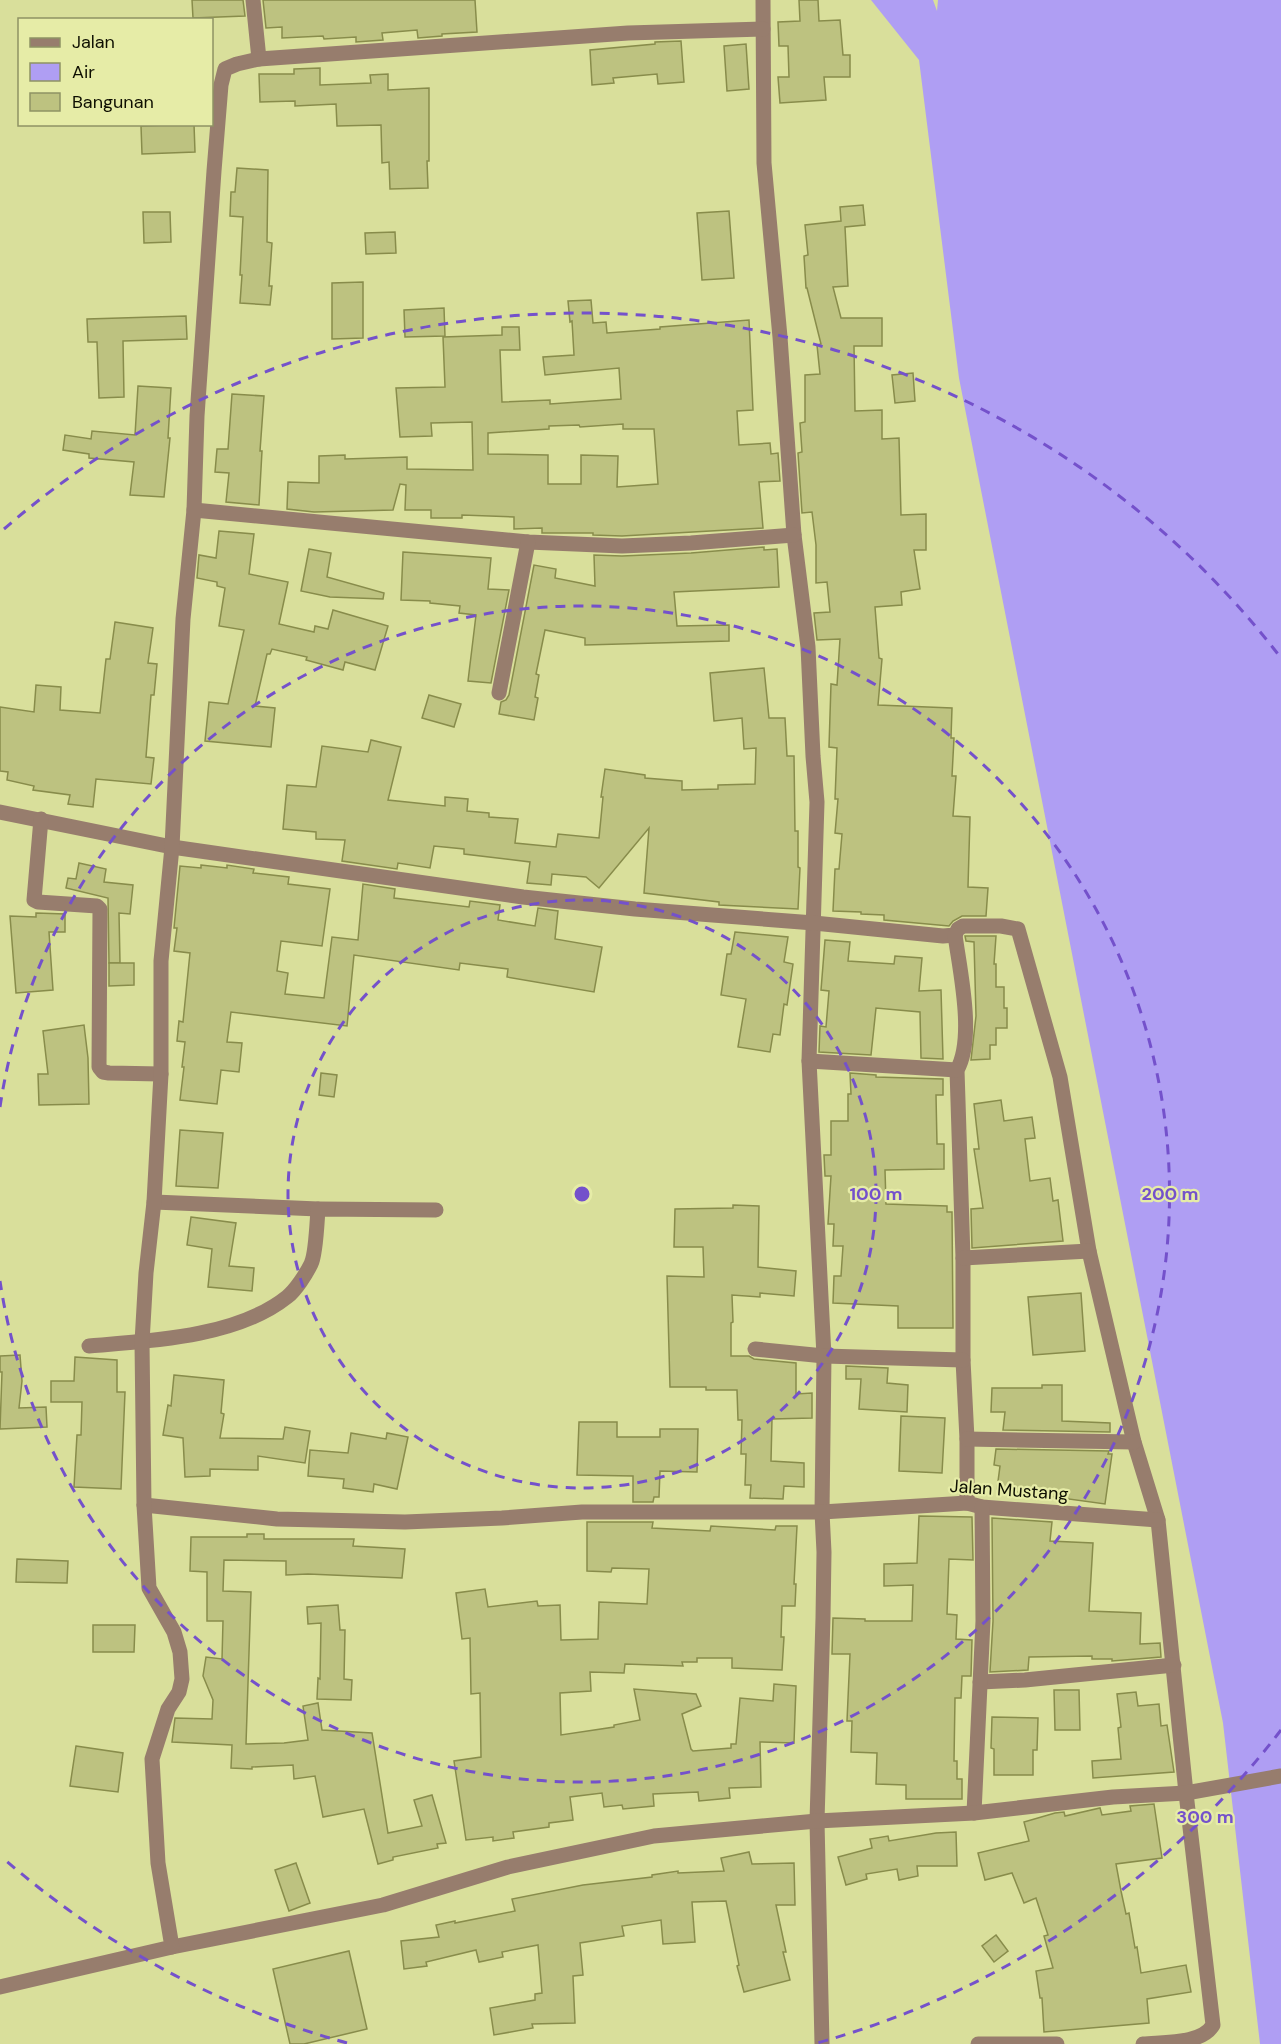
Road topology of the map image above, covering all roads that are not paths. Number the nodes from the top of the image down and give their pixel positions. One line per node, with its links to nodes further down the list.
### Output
1 (254, 0): 4 (street)
2 (763, 0): 3 (street)
3 (764, 29): 4 (street); 6 (street)
4 (259, 59): 5 (street)
5 (194, 510): 7 (street); 11 (street)
6 (794, 535): 7 (street); 12 (street)
7 (528, 542): 8 (street)
8 (499, 693)
9 (0, 812): 10 (street)
10 (41, 819): 11 (street); 16 (street)
11 (172, 847): 12 (street); 16 (street)
12 (814, 923): 13 (street); 14 (street)
13 (955, 935): 15 (street); 20 (street)
14 (809, 1061): 15 (street); 25 (street)
15 (957, 1070): 21 (street)
16 (160, 1074): 17 (street)
17 (154, 1202): 18 (street); 22 (street)
18 (318, 1209): 19 (street); 22 (street)
19 (436, 1210)
20 (1089, 1251): 21 (street); 28 (street)
21 (963, 1258): 26 (street)
22 (142, 1342): 23 (street); 30 (street)
23 (90, 1346)
24 (754, 1349): 25 (street)
25 (824, 1356): 26 (street); 32 (street)
26 (963, 1360): 27 (street)
27 (967, 1439): 28 (street); 29 (street)
28 (1134, 1442): 33 (street)
29 (967, 1503): 31 (street, Jalan Mustang); 32 (street, Jalan Mustang)
30 (144, 1505): 32 (street, Jalan Mustang); 40 (street)
31 (982, 1507): 33 (street, Jalan Mustang); 35 (street)
32 (822, 1512): 39 (street)
33 (1158, 1520): 34 (street)
34 (1174, 1665): 35 (street); 37 (street)
35 (980, 1682): 38 (street)
36 (1281, 1776): 37 (street)
37 (1186, 1793): 38 (street); 45 (street)
38 (974, 1813): 39 (street)
39 (817, 1821): 40 (street); 42 (street)
40 (172, 1947): 41 (street)
41 (0, 1988)
42 (822, 2044)
43 (978, 2044): 44 (street)
44 (1057, 2044)
45 (1143, 2044)

